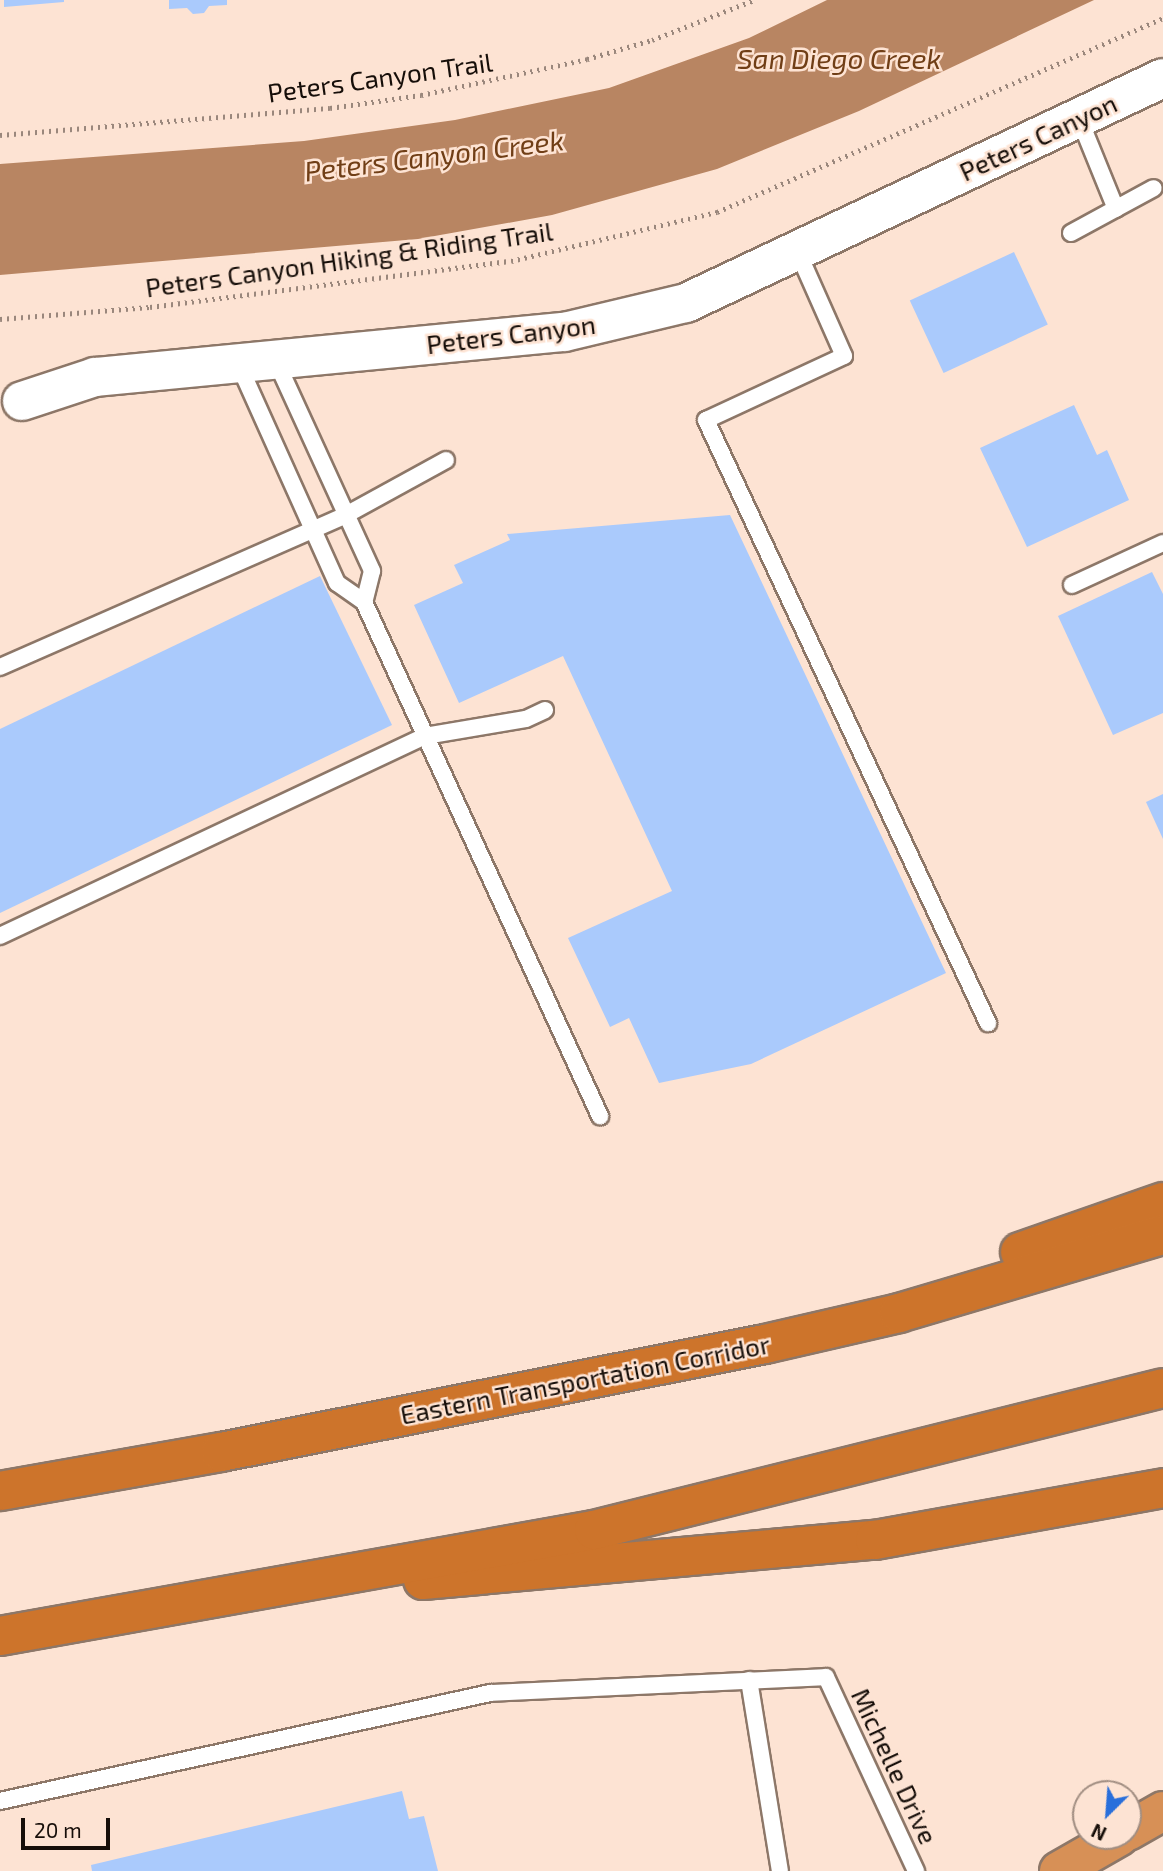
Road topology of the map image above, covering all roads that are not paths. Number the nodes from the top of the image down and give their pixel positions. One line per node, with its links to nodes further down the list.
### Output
1 (1163, 78): 2 (street, Peters Canyon)
2 (1079, 118): 4 (lane); 6 (street, Peters Canyon)
3 (1154, 188): 4 (lane)
4 (1116, 209): 5 (lane)
5 (1071, 233)
6 (797, 250): 7 (street, Peters Canyon); 20 (lane)
7 (275, 359): 8 (street, Peters Canyon); 11 (lane)
8 (237, 361): 9 (street, Peters Canyon); 12 (lane)
9 (11, 397)
10 (446, 460): 11 (lane)
11 (346, 515): 12 (lane); 15 (lane)
12 (314, 528): 15 (lane); 16 (lane)
13 (1163, 543): 14 (lane)
14 (1072, 585)
15 (364, 603): 18 (lane)
16 (0, 667)
17 (545, 710): 18 (lane)
18 (425, 736): 19 (lane); 21 (lane)
19 (0, 936)
20 (988, 1023)
21 (600, 1116)
22 (1163, 1202): 24 (highway)
23 (1163, 1236): 24 (highway, Eastern Transportation Corridor)
24 (765, 1344): 27 (highway, Eastern Transportation Corridor)
25 (1163, 1388): 28 (highway)
26 (1163, 1488): 28 (highway)
27 (0, 1491)
28 (314, 1580): 29 (highway)
29 (0, 1636)
30 (749, 1680): 31 (lane); 35 (lane); 36 (lane, Michelle Drive)
31 (0, 1801)
32 (1163, 1811): 33 (highway)
33 (1142, 1823)
34 (1096, 1850): 37 (highway)
35 (780, 1871)
36 (916, 1871)
37 (1059, 1871)

